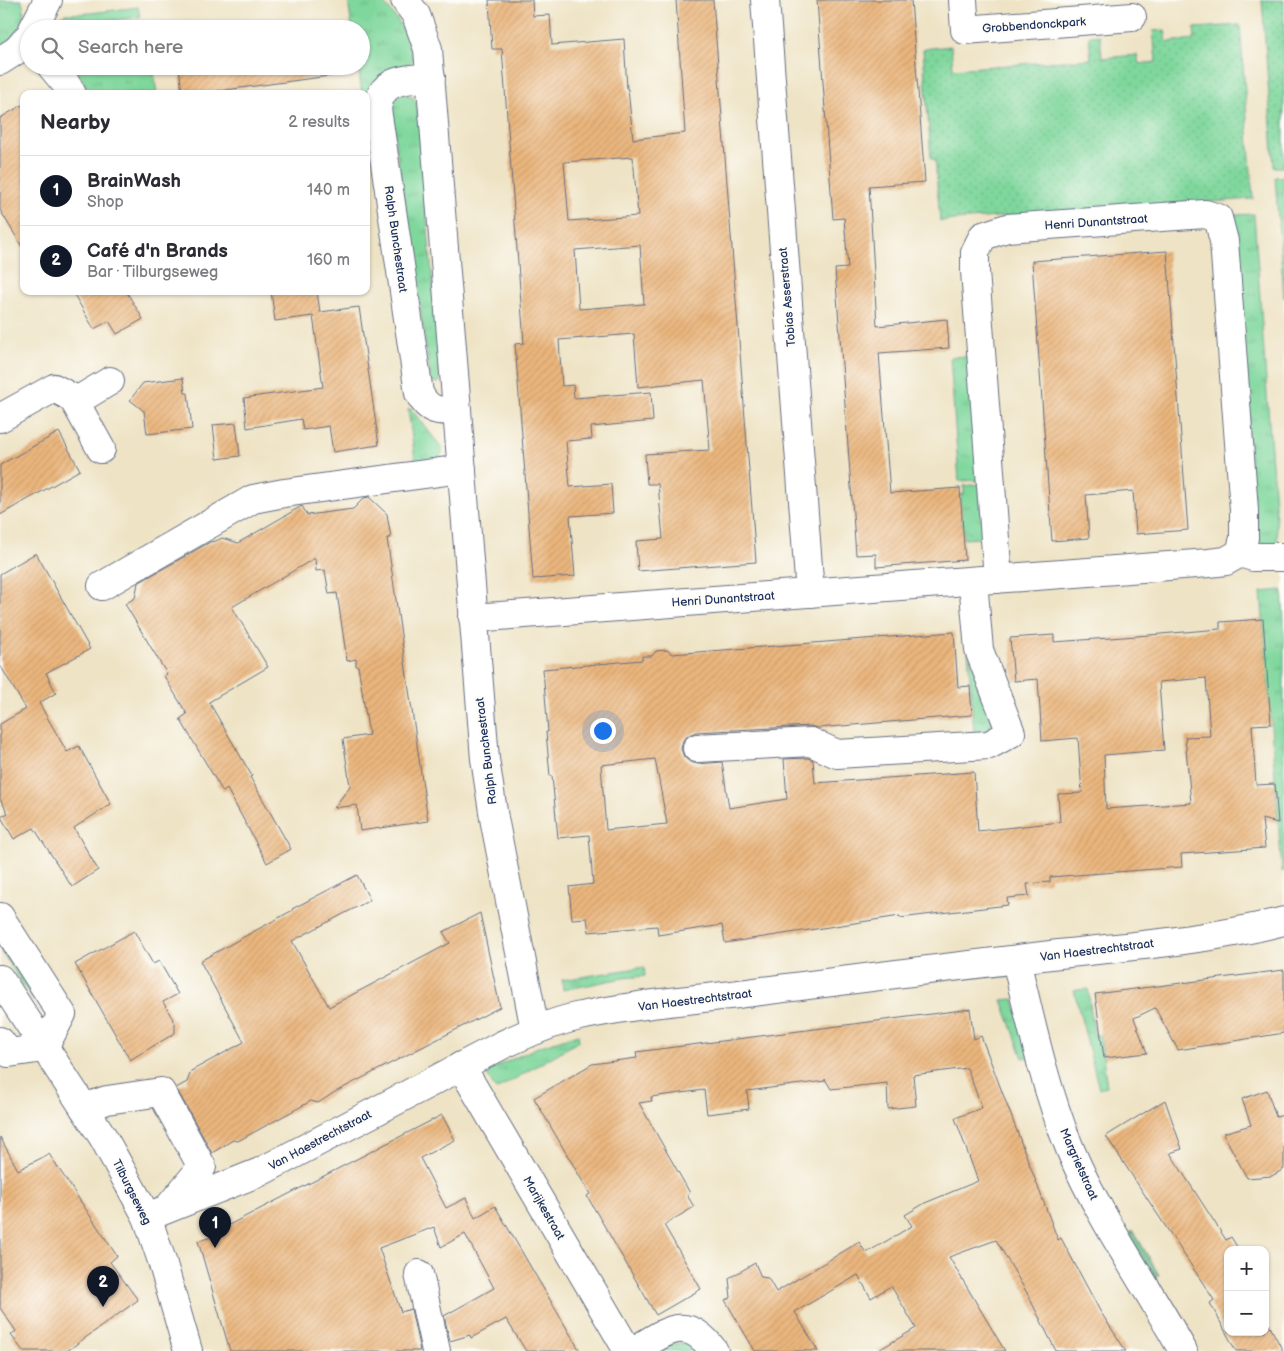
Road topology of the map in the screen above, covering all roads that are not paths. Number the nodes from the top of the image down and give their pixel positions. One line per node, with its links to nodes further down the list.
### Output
1 (48, 0): 6 (street)
2 (406, 0): 10 (street, Ralph Bunchestraat)
3 (765, 0): 22 (street, Tobias Asserstraat)
4 (963, 0): 5 (street, Grobbendonckpark)
5 (1132, 18)
6 (38, 20)
7 (20, 46): 8 (street)
8 (0, 61)
9 (58, 75): 11 (street)
10 (431, 78): 14 (street, Ralph Bunchestraat); 14 (street, Ralph Bunchestraat)
11 (70, 90)
12 (110, 381): 13 (street)
13 (75, 402): 15 (street); 16 (street)
14 (457, 410): 17 (street, Ralph Bunchestraat)
15 (0, 418)
16 (101, 449)
17 (462, 469): 21 (street); 23 (street, Ralph Bunchestraat)
18 (1240, 553): 19 (street); 20 (street, Henri Dunantstraat); 20 (street, Henri Dunantstraat)
19 (1284, 557)
20 (986, 580): 22 (street, Henri Dunantstraat); 24 (street, Henri Dunantstraat)
21 (102, 586)
22 (810, 593): 23 (street, Henri Dunantstraat)
23 (473, 618): 29 (street, Ralph Bunchestraat)
24 (697, 748)
25 (0, 917): 31 (street)
26 (1284, 921): 27 (street, Van Haestrechtstraat)
27 (1016, 960): 29 (street, Van Haestrechtstraat); 41 (street, Margrietstraat)
28 (0, 979): 31 (street, Tilburgseweg)
29 (535, 1030): 32 (street, Van Haestrechtstraat)
30 (0, 1040): 31 (street)
31 (44, 1048): 33 (street, Tilburgseweg)
32 (461, 1066): 34 (street, Van Haestrechtstraat); 38 (street, Marijkestraat)
33 (84, 1108): 34 (street, Tilburgseweg); 34 (street)
34 (157, 1213): 36 (street, Tilburgseweg)
35 (419, 1274): 37 (street)
36 (188, 1351)
37 (436, 1351)
38 (628, 1351)
39 (633, 1351): 40 (street)
40 (714, 1351)
41 (1183, 1351)

